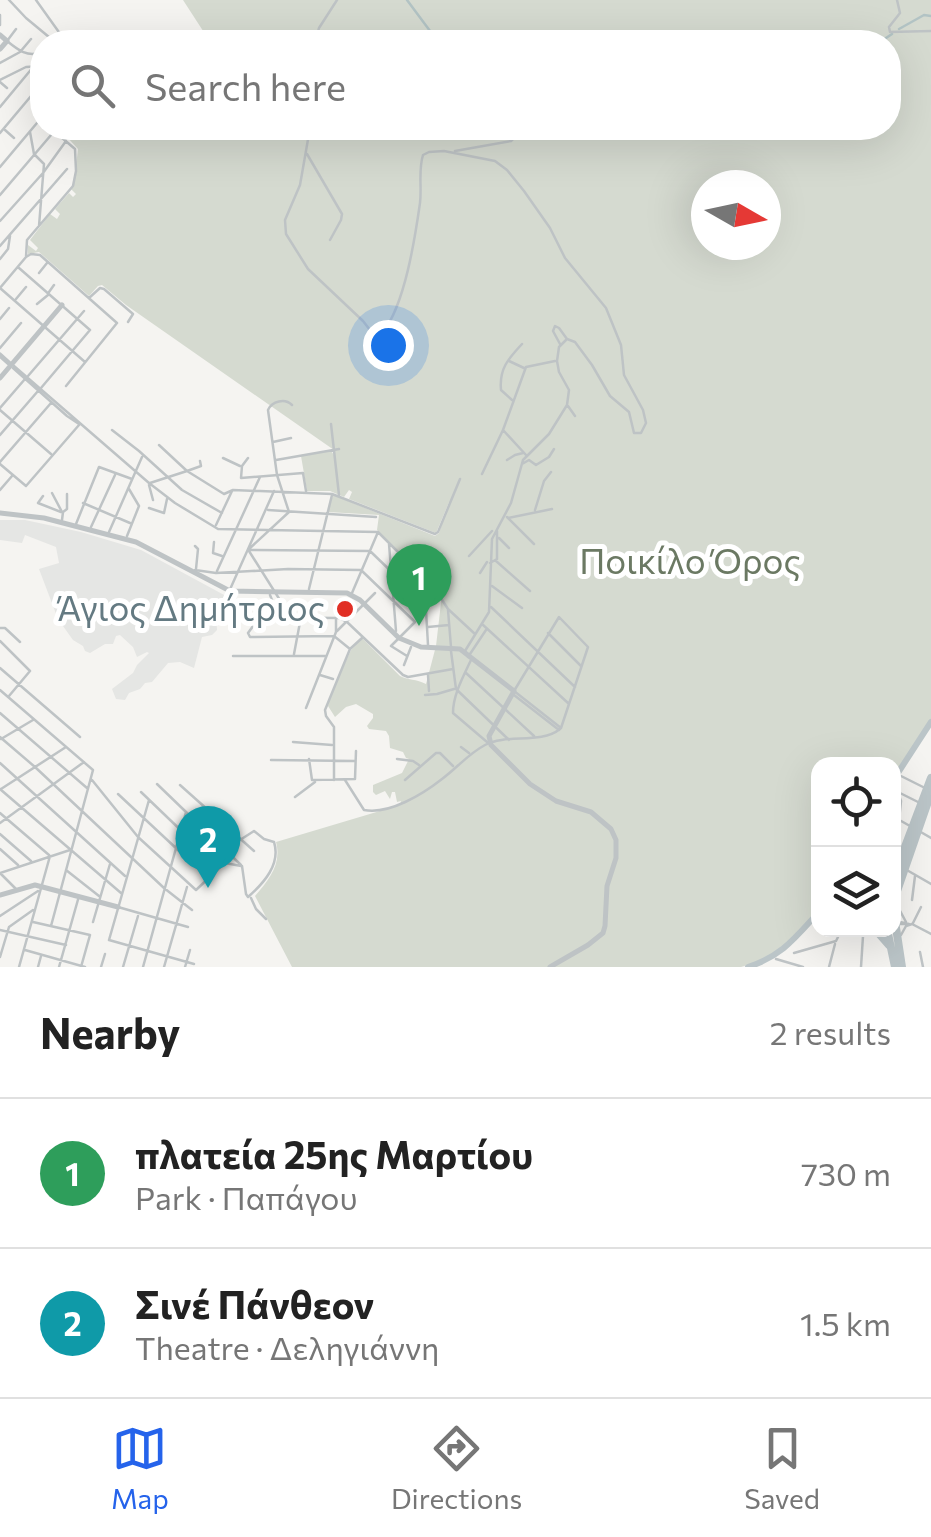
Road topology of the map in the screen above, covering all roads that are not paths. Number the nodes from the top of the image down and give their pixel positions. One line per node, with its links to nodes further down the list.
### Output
1 (10, 0): 7 (street)
2 (36, 0): 11 (street)
3 (337, 0): 12 (street)
4 (898, 0): 13 (street)
5 (32, 12): 7 (street)
6 (0, 15): 8 (street)
7 (26, 18): 10 (street)
8 (0, 25)
9 (16, 29): 18 (street)
10 (41, 30)
11 (57, 30)
12 (318, 30)
13 (890, 30)
14 (901, 32): 15 (street)
15 (931, 32)
16 (0, 35): 18 (street)
17 (30, 39): 20 (street)
18 (7, 41): 19 (street); 20 (street)
19 (0, 49)
20 (20, 52): 21 (street); 22 (street)
21 (30, 53)
22 (0, 63)
23 (30, 67): 25 (street)
24 (30, 71): 30 (street)
25 (0, 81): 26 (street)
26 (8, 88)
27 (30, 98): 28 (street)
28 (26, 103): 29 (street); 31 (street)
29 (30, 106)
30 (0, 107)
31 (2, 131): 33 (street)
32 (30, 132): 42 (street)
33 (14, 138)
34 (31, 140): 41 (street)
35 (47, 140): 41 (street)
36 (308, 140): 40 (street)
37 (512, 140): 39 (street)
38 (66, 141): 44 (street); 48 (street)
39 (454, 152): 40 (street); 78 (street)
40 (306, 153): 50 (street)
41 (34, 154): 44 (street); 45 (street)
42 (0, 167)
43 (67, 169): 46 (street)
44 (43, 173): 46 (street); 47 (street)
45 (0, 195)
46 (42, 198): 48 (street); 49 (street)
47 (0, 221)
48 (39, 226): 53 (street)
49 (10, 234): 51 (street); 52 (street)
50 (330, 240)
51 (0, 246)
52 (0, 258)
53 (26, 258): 54 (street); 55 (street)
54 (48, 262): 56 (street); 60 (street)
55 (18, 267): 59 (street); 61 (street)
56 (39, 273)
57 (54, 285): 61 (street)
58 (26, 287): 63 (street)
59 (0, 288): 63 (street)
60 (78, 288): 62 (street); 65 (street)
61 (48, 293): 64 (street); 65 (street)
62 (89, 298): 68 (street); 72 (street)
63 (14, 300): 75 (street)
64 (38, 304)
65 (62, 306): 71 (street); 75 (street)
66 (9, 308): 70 (street)
67 (84, 311): 71 (street)
68 (106, 312): 69 (street); 85 (street)
69 (100, 318)
70 (0, 319)
71 (77, 319): 76 (street); 77 (street)
72 (128, 322)
73 (21, 323): 82 (street)
74 (96, 323): 76 (street)
75 (45, 326): 77 (street); 86 (street)
76 (90, 330): 81 (street)
77 (60, 339): 81 (street); 89 (street)
78 (567, 339): 80 (street); 80 (street)
79 (522, 344): 83 (street)
80 (560, 344): 84 (street)
81 (72, 350): 85 (street); 91 (street)
82 (0, 351): 86 (street)
83 (507, 359): 87 (street); 92 (street)
84 (557, 361): 87 (street); 95 (street)
85 (86, 362): 90 (street)
86 (11, 365): 88 (street); 89 (street)
87 (525, 369): 92 (street)
88 (0, 378)
89 (26, 378): 91 (street); 98 (street)
90 (66, 386)
91 (40, 390): 93 (street); 100 (street); 101 (street)
92 (514, 401): 104 (street)
93 (51, 402): 101 (street); 105 (street)
94 (292, 405): 96 (street)
95 (567, 405): 99 (street); 112 (street)
96 (269, 406): 97 (street); 108 (street)
97 (262, 408)
98 (0, 409): 100 (street)
99 (575, 416)
100 (12, 421): 105 (street); 106 (street)
101 (80, 424): 114 (street); 123 (street)
102 (331, 424): 110 (street)
103 (112, 430): 113 (street)
104 (503, 430): 112 (street); 128 (street)
105 (26, 432): 114 (street); 120 (street)
106 (0, 435)
107 (291, 438): 108 (street)
108 (272, 442): 117 (street)
109 (160, 445): 124 (street)
110 (336, 449): 117 (street); 146 (street)
111 (554, 449): 121 (street)
112 (525, 454): 118 (street); 121 (street)
113 (143, 455): 123 (street); 131 (street)
114 (52, 456): 129 (street)
115 (224, 458): 122 (street)
116 (248, 458): 122 (street)
117 (274, 460): 127 (street)
118 (507, 460)
119 (200, 461): 124 (street)
120 (0, 463): 129 (street)
121 (521, 465): 162 (street)
122 (242, 466): 130 (street)
123 (136, 470): 132 (street); 134 (street)
124 (186, 470): 131 (street); 137 (street)
125 (551, 472): 156 (street)
126 (116, 474): 132 (street); 149 (street); 152 (street)
127 (277, 474): 130 (street); 140 (street); 141 (street)
128 (482, 474)
129 (13, 475): 136 (street)
130 (260, 476): 138 (street)
131 (169, 477): 134 (street); 157 (street)
132 (132, 479): 135 (street)
133 (460, 480): 146 (street)
134 (149, 483): 147 (street); 148 (street)
135 (128, 488): 160 (street); 164 (street)
136 (0, 490)
137 (232, 490): 138 (street); 157 (street)
138 (254, 490): 139 (street); 168 (street)
139 (274, 491): 140 (street); 153 (street)
140 (281, 491): 141 (street); 155 (street)
141 (306, 492): 144 (street)
142 (52, 493): 154 (street)
143 (67, 494): 154 (street)
144 (332, 494): 146 (street); 158 (street)
145 (43, 496): 154 (street)
146 (340, 496)
147 (167, 498): 150 (street); 166 (street)
148 (152, 500)
149 (83, 503): 152 (street); 165 (street)
150 (149, 508)
151 (552, 509): 156 (street)
152 (99, 510): 160 (street); 167 (street)
153 (266, 510): 155 (street); 169 (street)
154 (62, 512): 163 (street)
155 (289, 512): 158 (street); 170 (street)
156 (535, 512): 162 (street)
157 (222, 513): 166 (street)
158 (327, 513): 161 (street); 172 (street)
159 (0, 514): 163 (street); 174 (street)
160 (116, 517): 164 (street); 174 (street)
161 (376, 517)
162 (506, 517): 171 (street); 179 (street)
163 (62, 522): 165 (street)
164 (132, 524): 176 (street)
165 (76, 525): 167 (street)
166 (216, 527): 168 (street)
167 (90, 529): 174 (street)
168 (236, 530): 169 (street); 185 (street)
169 (256, 530): 170 (street); 182 (street)
170 (269, 530): 172 (street); 182 (street)
171 (496, 530): 175 (street); 186 (street); 187 (street)
172 (323, 531): 173 (street); 183 (street)
173 (378, 532): 178 (street); 184 (street)
174 (107, 534): 176 (street); 200 (street)
175 (498, 538): 181 (street); 188 (street)
176 (126, 539): 189 (street)
177 (214, 542): 185 (street)
178 (389, 542): 195 (street); 198 (street)
179 (534, 544)
180 (195, 546): 189 (street)
181 (510, 548)
182 (248, 550): 183 (street); 190 (street); 193 (street)
183 (318, 550): 184 (street); 191 (street)
184 (370, 551): 192 (street); 195 (street)
185 (224, 556): 194 (street)
186 (470, 556)
187 (490, 561): 188 (street); 196 (street); 197 (street)
188 (496, 561): 199 (street)
189 (192, 570): 194 (street); 200 (street)
190 (261, 570): 191 (street); 193 (street); 202 (street)
191 (314, 570): 192 (street); 201 (street)
192 (362, 570): 204 (street); 205 (street)
193 (239, 572): 194 (street); 200 (street)
194 (216, 573)
195 (392, 573): 205 (street); 207 (street)
196 (480, 573)
197 (490, 586): 208 (street); 209 (street)
198 (435, 588): 207 (street); 210 (street)
199 (530, 591)
200 (229, 592): 202 (street); 211 (street)
201 (308, 592): 202 (street); 204 (street)
202 (274, 594): 206 (street); 211 (street); 212 (street)
203 (374, 594): 206 (street)
204 (351, 595): 206 (street)
205 (394, 601): 226 (street); 226 (street)
206 (363, 604): 215 (street); 226 (street)
207 (427, 606): 218 (street)
208 (490, 606): 216 (street); 233 (street)
209 (522, 608)
210 (448, 609): 217 (street); 223 (street)
211 (259, 616): 212 (street); 224 (street)
212 (291, 617): 213 (street)
213 (301, 617): 214 (street); 224 (street)
214 (336, 618): 215 (street); 222 (street)
215 (348, 622): 222 (street); 225 (street)
216 (482, 624): 220 (street); 223 (street)
217 (449, 625): 218 (street); 231 (street)
218 (427, 627): 230 (street)
219 (0, 628): 228 (street)
220 (487, 628): 238 (street); 240 (street)
221 (548, 633): 233 (street); 241 (street); 241 (street)
222 (335, 634): 224 (street); 232 (street); 236 (street)
223 (475, 634): 238 (street)
224 (297, 636): 234 (street)
225 (362, 636): 232 (street); 246 (street)
226 (398, 637): 229 (street); 230 (street); 237 (street)
227 (0, 641): 248 (street)
228 (20, 642)
229 (411, 647): 231 (street); 237 (street)
230 (428, 648): 231 (street)
231 (451, 648): 238 (street); 243 (street)
232 (350, 650): 271 (street)
233 (538, 651): 240 (street); 249 (street)
234 (293, 655): 235 (street); 236 (street)
235 (234, 656)
236 (326, 656): 245 (street)
237 (408, 656): 239 (street)
238 (467, 656): 244 (street); 253 (street)
239 (404, 665)
240 (529, 667): 253 (street); 256 (street)
241 (582, 667): 249 (street)
242 (0, 668): 248 (street)
243 (454, 670): 246 (street); 251 (street)
244 (465, 672): 251 (street); 258 (street)
245 (319, 674): 247 (street); 257 (street)
246 (428, 674): 252 (street)
247 (333, 680)
248 (18, 685): 255 (street); 266 (street)
249 (575, 686): 256 (street)
250 (0, 690): 255 (street)
251 (456, 690): 254 (street); 262 (street); 270 (street)
252 (429, 691)
253 (514, 692): 258 (street); 264 (street)
254 (425, 695)
255 (8, 697): 260 (street)
256 (569, 704): 264 (street)
257 (306, 708)
258 (505, 710): 262 (street); 265 (street)
259 (0, 713): 263 (street)
260 (34, 719): 263 (street); 272 (street)
261 (931, 722): 287 (main road)
262 (495, 726): 268 (street); 270 (street)
263 (19, 728): 267 (street); 276 (street)
264 (560, 729): 265 (street)
265 (535, 737): 268 (street)
266 (80, 738)
267 (0, 739): 284 (street)
268 (509, 740): 270 (street)
269 (293, 742): 271 (street)
270 (489, 742): 275 (street); 415 (street)
271 (334, 745): 280 (street)
272 (67, 746): 276 (street); 282 (street)
273 (461, 747): 275 (street)
274 (356, 751): 281 (street)
275 (470, 754): 286 (street)
276 (50, 757): 284 (street); 288 (street)
277 (270, 760): 278 (street)
278 (308, 760): 280 (street); 295 (street)
279 (397, 760): 285 (street)
280 (334, 761): 281 (street); 292 (street)
281 (356, 761): 293 (street)
282 (84, 762): 288 (street); 291 (street)
283 (0, 763): 289 (street)
284 (36, 767): 289 (street); 297 (street)
285 (420, 767): 286 (street); 294 (street)
286 (454, 767): 293 (street)
287 (901, 767)
288 (68, 774): 297 (street); 301 (street)
289 (18, 778): 300 (street); 306 (street)
290 (931, 778): 302 (highway)
291 (91, 779): 301 (street); 323 (street)
292 (334, 780): 293 (street); 295 (street)
293 (345, 780)
294 (405, 780)
295 (316, 781): 307 (street)
296 (901, 781): 302 (street)
297 (54, 784): 306 (street); 311 (street)
298 (156, 784): 312 (street)
299 (180, 786): 325 (street)
300 (0, 789): 310 (street)
301 (88, 789): 311 (street)
302 (929, 791): 309 (highway); 318 (highway)
303 (141, 792): 308 (street)
304 (901, 793): 309 (street)
305 (118, 794): 315 (street)
306 (36, 796): 310 (street); 319 (street)
307 (294, 797)
308 (149, 800): 315 (street); 320 (street)
309 (920, 804): 318 (highway)
310 (21, 807): 314 (street); 327 (street)
311 (82, 810): 319 (street); 332 (street)
312 (186, 812): 320 (street); 322 (street)
313 (0, 813): 314 (street)
314 (6, 818): 317 (street); 330 (street)
315 (144, 819): 323 (street); 328 (street)
316 (901, 821): 318 (street)
317 (0, 823)
318 (914, 828): 324 (street); 333 (highway)
319 (76, 830): 327 (street); 335 (street)
320 (182, 831): 322 (street); 328 (street); 340 (street)
321 (0, 834): 334 (street)
322 (211, 836): 325 (street); 331 (street)
323 (138, 837): 332 (street); 339 (street)
324 (931, 838)
325 (240, 840): 329 (street); 357 (street)
326 (0, 849): 337 (street)
327 (71, 850): 330 (street); 342 (street); 346 (street)
328 (176, 850): 339 (street); 347 (street)
329 (254, 851)
330 (50, 856): 334 (street); 351 (street)
331 (232, 856): 336 (street); 338 (street)
332 (133, 857): 345 (street); 350 (street)
333 (901, 859)
334 (32, 862): 337 (street)
335 (110, 862): 345 (street); 346 (street)
336 (225, 863): 338 (street); 340 (street)
337 (19, 866): 343 (street)
338 (242, 866): 357 (street)
339 (171, 868): 348 (street); 350 (street)
340 (220, 868): 347 (street)
341 (901, 868): 344 (street)
342 (65, 869): 353 (street); 358 (street)
343 (0, 873): 352 (street)
344 (915, 875): 349 (street); 359 (street)
345 (127, 877): 354 (street)
346 (105, 879): 354 (street); 358 (street)
347 (209, 879): 348 (street)
348 (188, 884): 360 (street)
349 (931, 884)
350 (164, 888): 360 (street); 368 (street)
351 (40, 889): 352 (street); 353 (street); 363 (street); 367 (street)
352 (17, 890): 355 (street)
353 (60, 891): 356 (street); 377 (street)
354 (122, 894): 361 (street)
355 (0, 895)
356 (79, 896): 358 (street); 380 (street)
357 (250, 896): 369 (street)
358 (99, 900): 361 (street); 372 (street)
359 (912, 900)
360 (182, 903): 364 (street); 373 (street)
361 (118, 907): 365 (street); 391 (street)
362 (921, 908): 375 (street)
363 (34, 909): 371 (street); 381 (street)
364 (192, 910)
365 (139, 913): 368 (street); 391 (street)
366 (901, 913): 375 (street)
367 (0, 916)
368 (157, 918): 373 (street); 394 (street)
369 (266, 919)
370 (811, 920): 402 (main road)
371 (31, 922): 377 (street); 383 (street)
372 (94, 922)
373 (177, 924): 378 (street); 400 (street)
374 (901, 924): 375 (street)
375 (909, 924): 382 (street); 388 (street)
376 (931, 924): 382 (street)
377 (50, 926): 380 (street)
378 (188, 927)
379 (0, 930): 381 (street)
380 (70, 930): 390 (street); 406 (street)
381 (7, 933): 383 (street); 392 (street)
382 (929, 933)
383 (28, 937): 390 (street); 393 (street)
384 (838, 937): 398 (street)
385 (862, 937): 419 (street)
386 (885, 937): 388 (highway)
387 (893, 937): 388 (highway)
388 (893, 943): 420 (highway)
389 (835, 944): 418 (street)
390 (66, 945): 403 (street)
391 (129, 945): 394 (street); 411 (street)
392 (1, 948): 401 (street)
393 (24, 949): 399 (street); 407 (street)
394 (148, 950): 400 (street); 412 (street)
395 (190, 950): 404 (street)
396 (920, 952): 421 (street)
397 (105, 954): 410 (street)
398 (794, 954)
399 (42, 955): 403 (street); 408 (street)
400 (168, 956): 404 (street); 413 (street)
401 (0, 957)
402 (774, 957): 416 (main road); 417 (street)
403 (62, 960): 406 (street); 409 (street)
404 (186, 961): 405 (street); 414 (street)
405 (194, 964)
406 (82, 966)
407 (19, 967)
408 (38, 967)
409 (60, 967)
410 (101, 967)
411 (123, 967)
412 (143, 967)
413 (164, 967)
414 (185, 967)
415 (550, 967)
416 (748, 967)
417 (803, 967)
418 (828, 967)
419 (860, 967)
420 (899, 967)
421 (923, 967)

